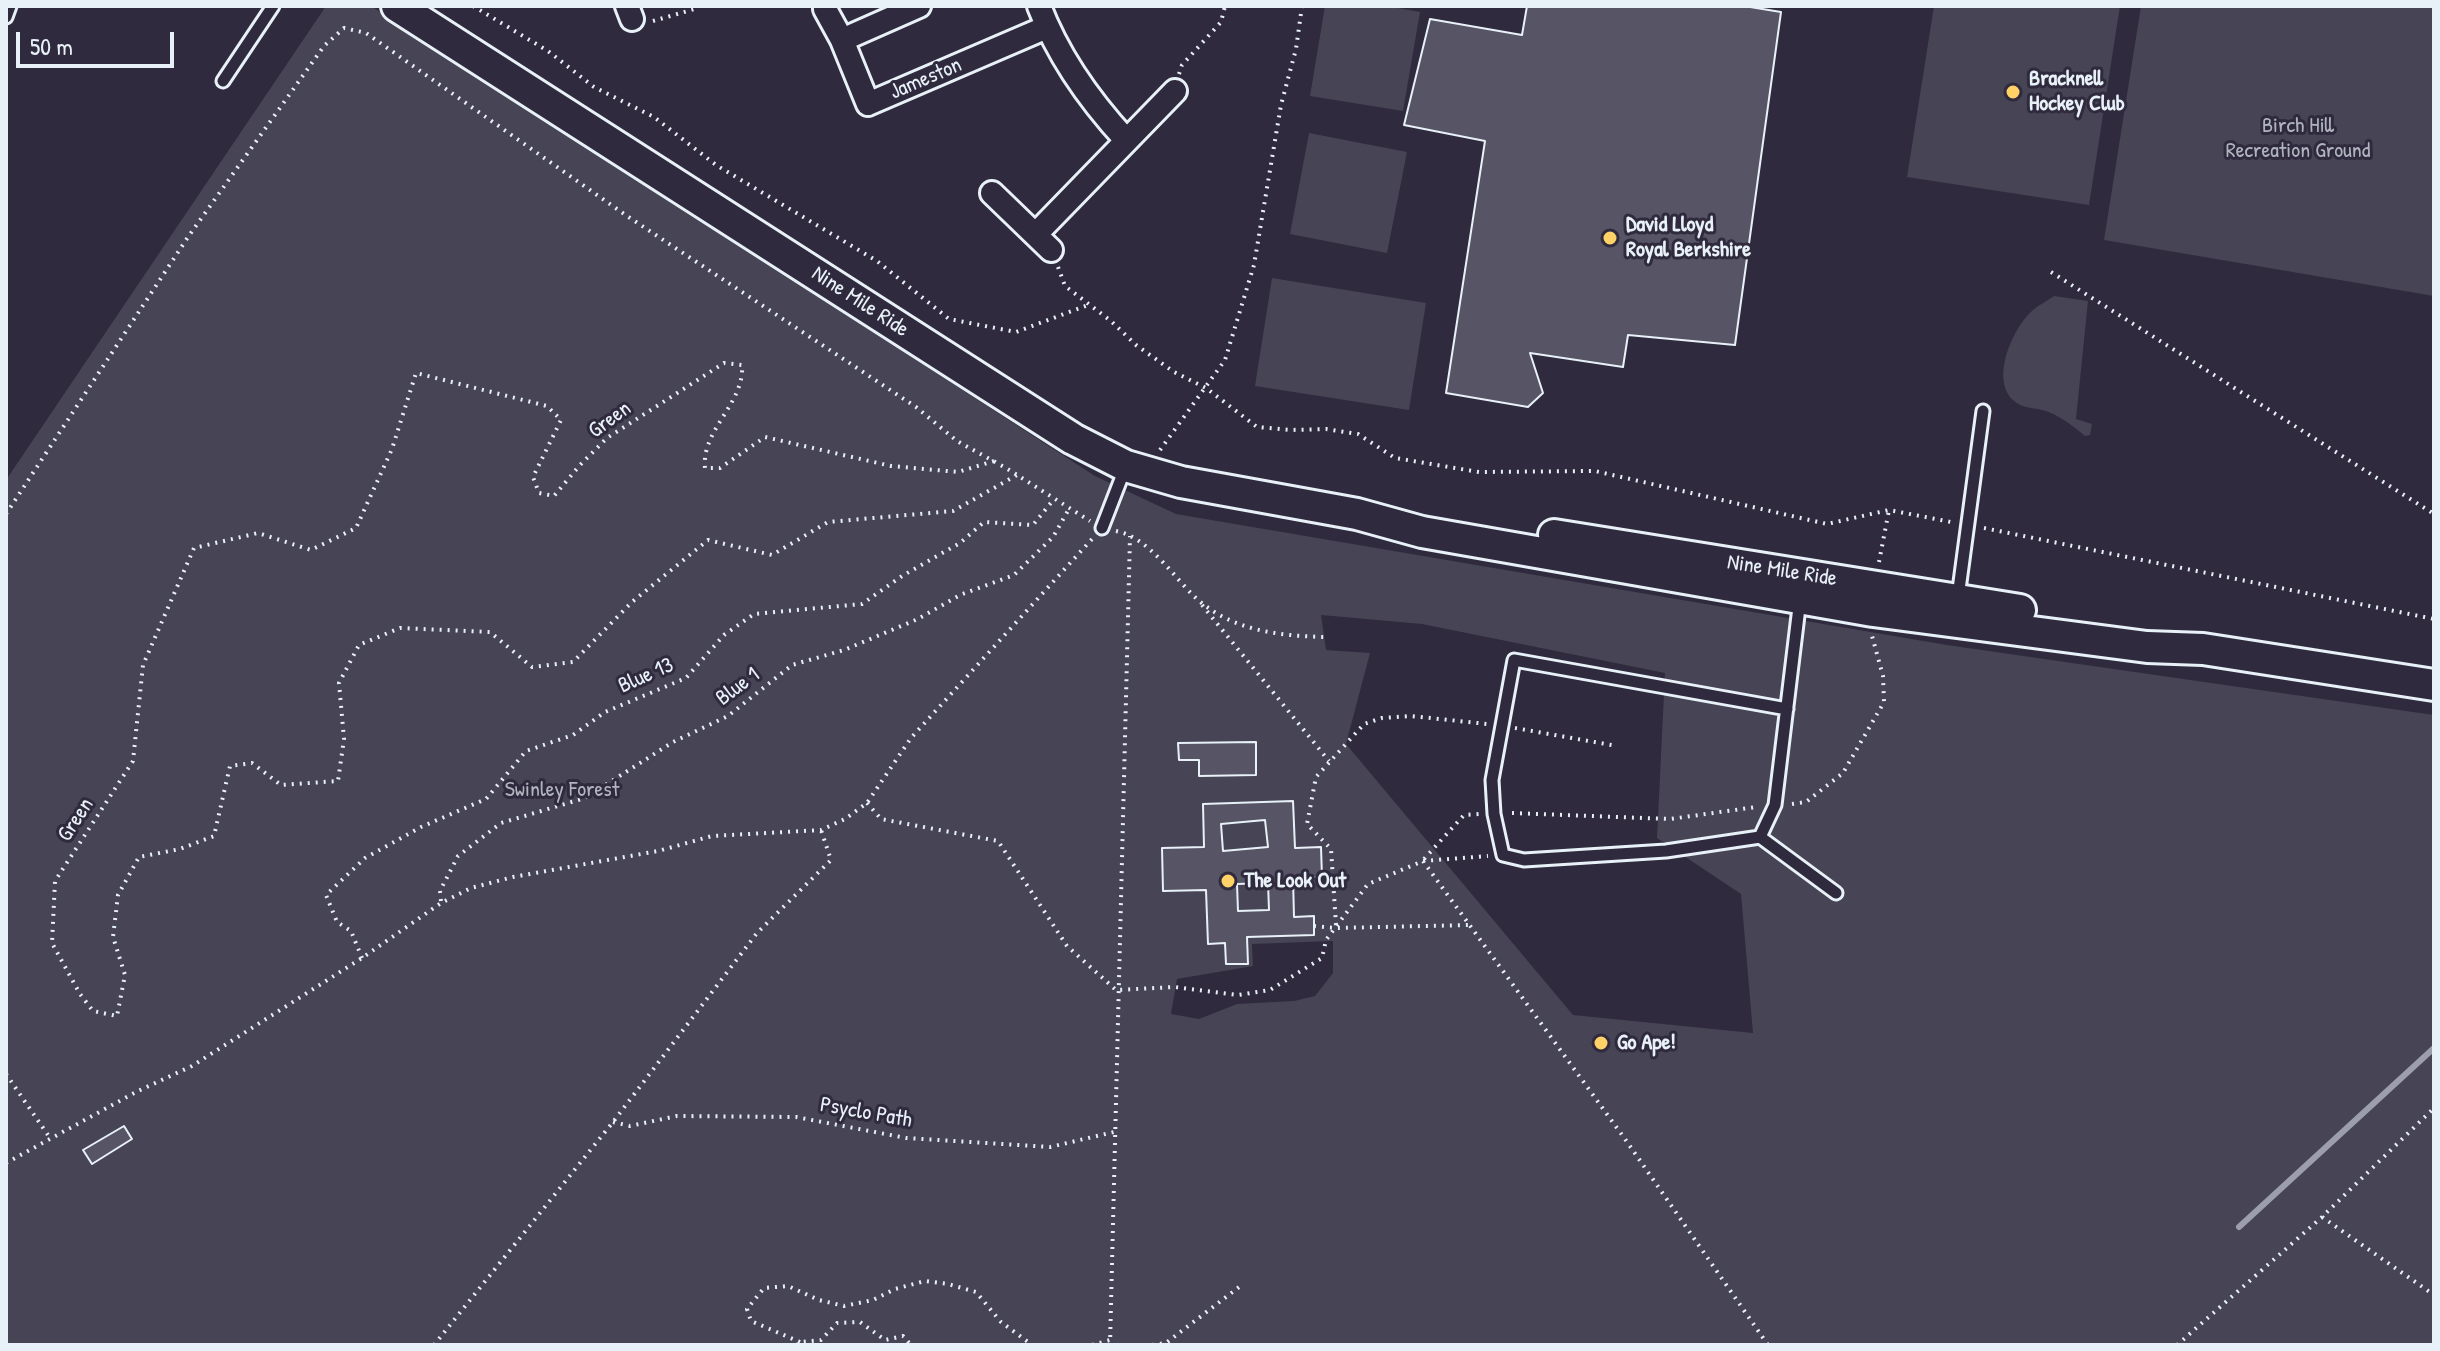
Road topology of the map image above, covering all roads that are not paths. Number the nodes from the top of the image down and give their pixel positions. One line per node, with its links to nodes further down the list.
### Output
1 (10, 6): 7 (lane)
2 (273, 6): 9 (lane)
3 (397, 6): 14 (main road, Nine Mile Ride)
4 (919, 6): 8 (street)
5 (825, 9): 8 (street, Jameston)
6 (1043, 16): 8 (street, Jameston); 11 (street, Jameston)
7 (6, 17)
8 (842, 40)
9 (223, 81)
10 (1175, 91): 11 (street)
11 (1126, 140): 12 (street)
12 (992, 193)
13 (1983, 411): 17 (lane)
14 (1136, 469): 15 (lane); 16 (main road, Nine Mile Ride)
15 (1102, 528)
16 (1801, 587): 17 (main road, Nine Mile Ride); 19 (lane)
17 (1956, 611): 18 (main road, Nine Mile Ride)
18 (2434, 685)
19 (1787, 709): 20 (lane); 20 (lane)
20 (1760, 837): 21 (lane)
21 (1836, 893)

